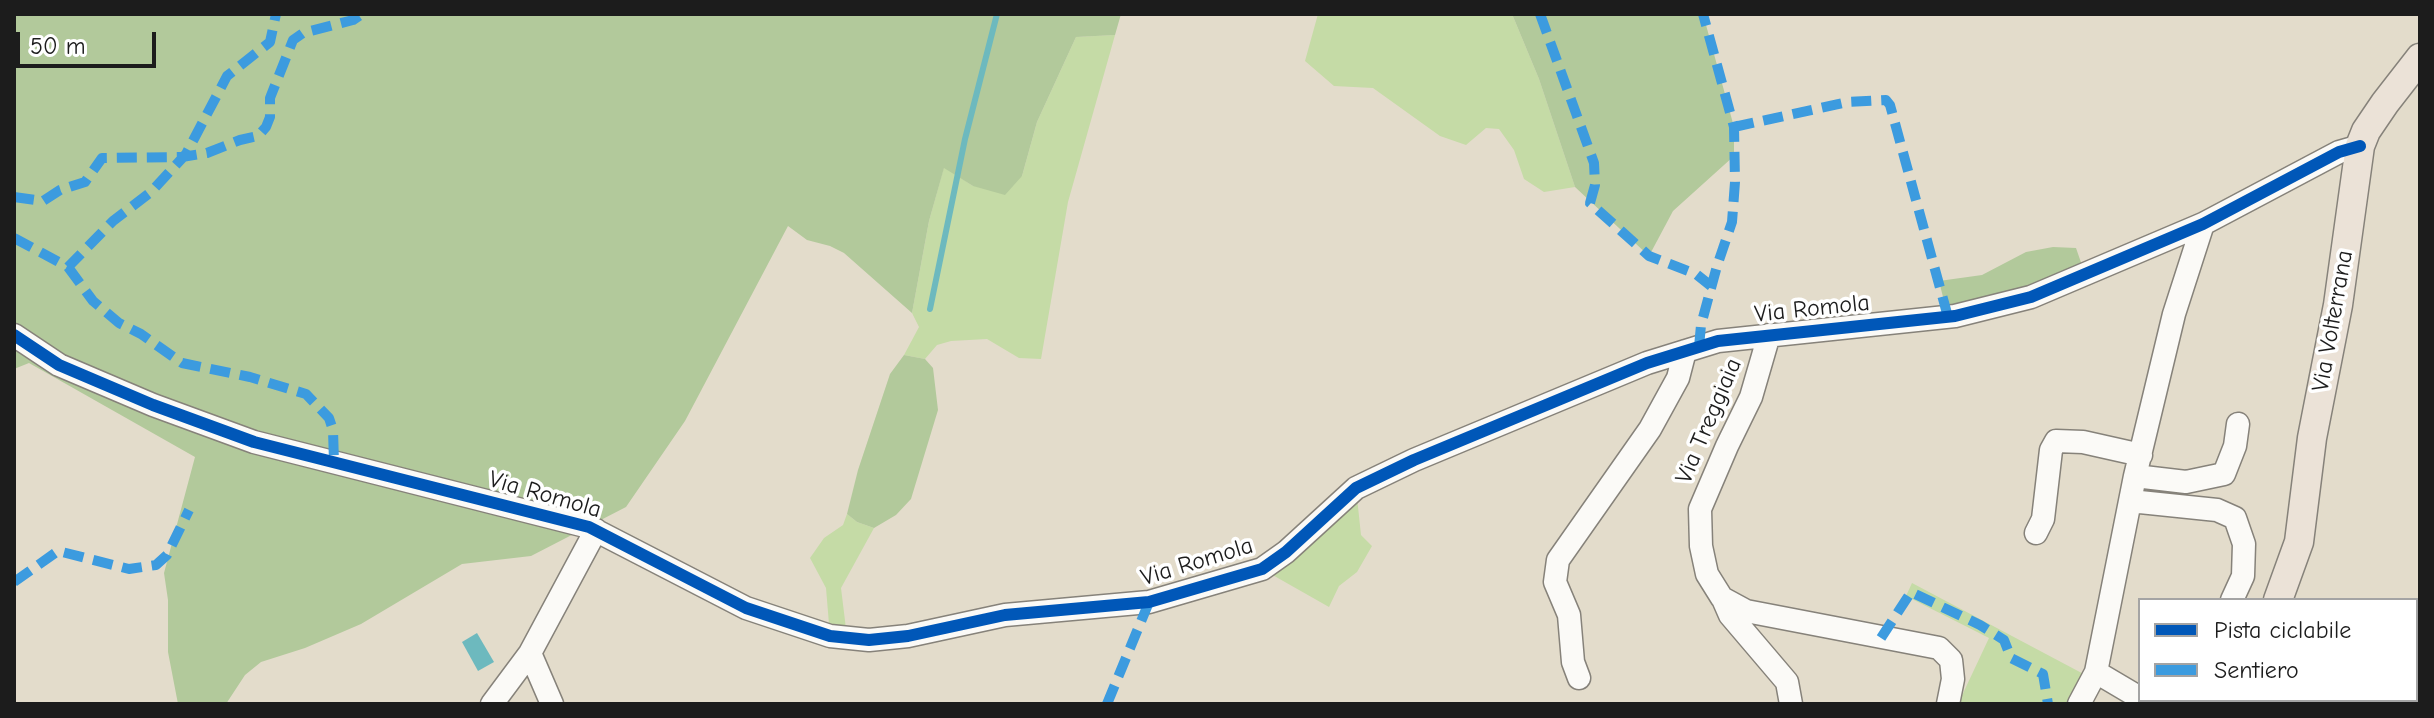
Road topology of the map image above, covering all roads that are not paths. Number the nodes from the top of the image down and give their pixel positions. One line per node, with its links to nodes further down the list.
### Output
1 (2420, 58): 2 (main road, Via Volterrana)
2 (2360, 146): 3 (street, Via Romola); 14 (main road, Via Volterrana)
3 (2203, 224): 5 (street, Via Romola); 8 (street)
4 (14, 335): 10 (street, Via Romola)
5 (1769, 335): 6 (street, Via Romola); 12 (street, Via Treggiaia)
6 (1685, 351): 10 (street, Via Romola); 17 (street)
7 (2238, 424): 8 (street)
8 (2138, 465): 9 (street); 11 (street)
9 (2130, 501): 13 (street); 16 (street)
10 (596, 530): 15 (street)
11 (2036, 533)
12 (1722, 598): 21 (street, Via Treggiaia); 22 (street)
13 (2233, 598)
14 (2279, 598)
15 (530, 653): 19 (street); 20 (street)
16 (2096, 672): 18 (street); 23 (street)
17 (1579, 678)
18 (2138, 697)
19 (492, 704)
20 (552, 704)
21 (1791, 704)
22 (1948, 704)
23 (2079, 704)

